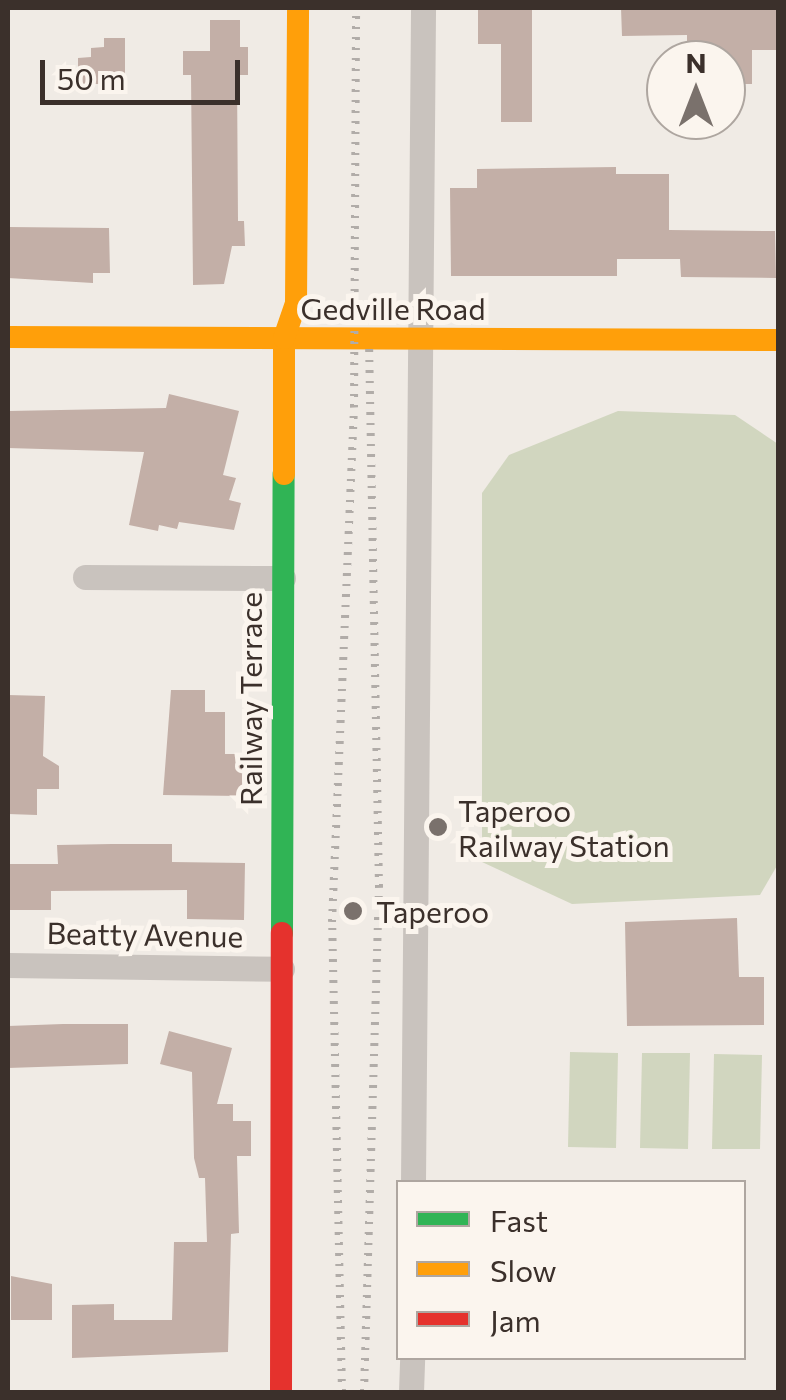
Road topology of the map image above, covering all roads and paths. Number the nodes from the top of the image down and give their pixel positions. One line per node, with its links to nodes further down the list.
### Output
1 (298, 8): 4 (street, Railway Terrace)
2 (424, 8): 5 (street)
3 (8, 337): 4 (street, Gedville Road)
4 (284, 338): 5 (street, Gedville Road); 8 (street, Railway Terrace)
5 (420, 338): 6 (street, Gedville Road); 11 (street)
6 (778, 340)
7 (85, 577): 8 (street)
8 (283, 578): 10 (street, Railway Terrace)
9 (8, 965): 10 (street, Beatty Avenue)
10 (282, 968): 13 (street, Railway Terrace)
11 (413, 1180)
12 (412, 1360): 14 (street)
13 (281, 1392)
14 (411, 1392)

